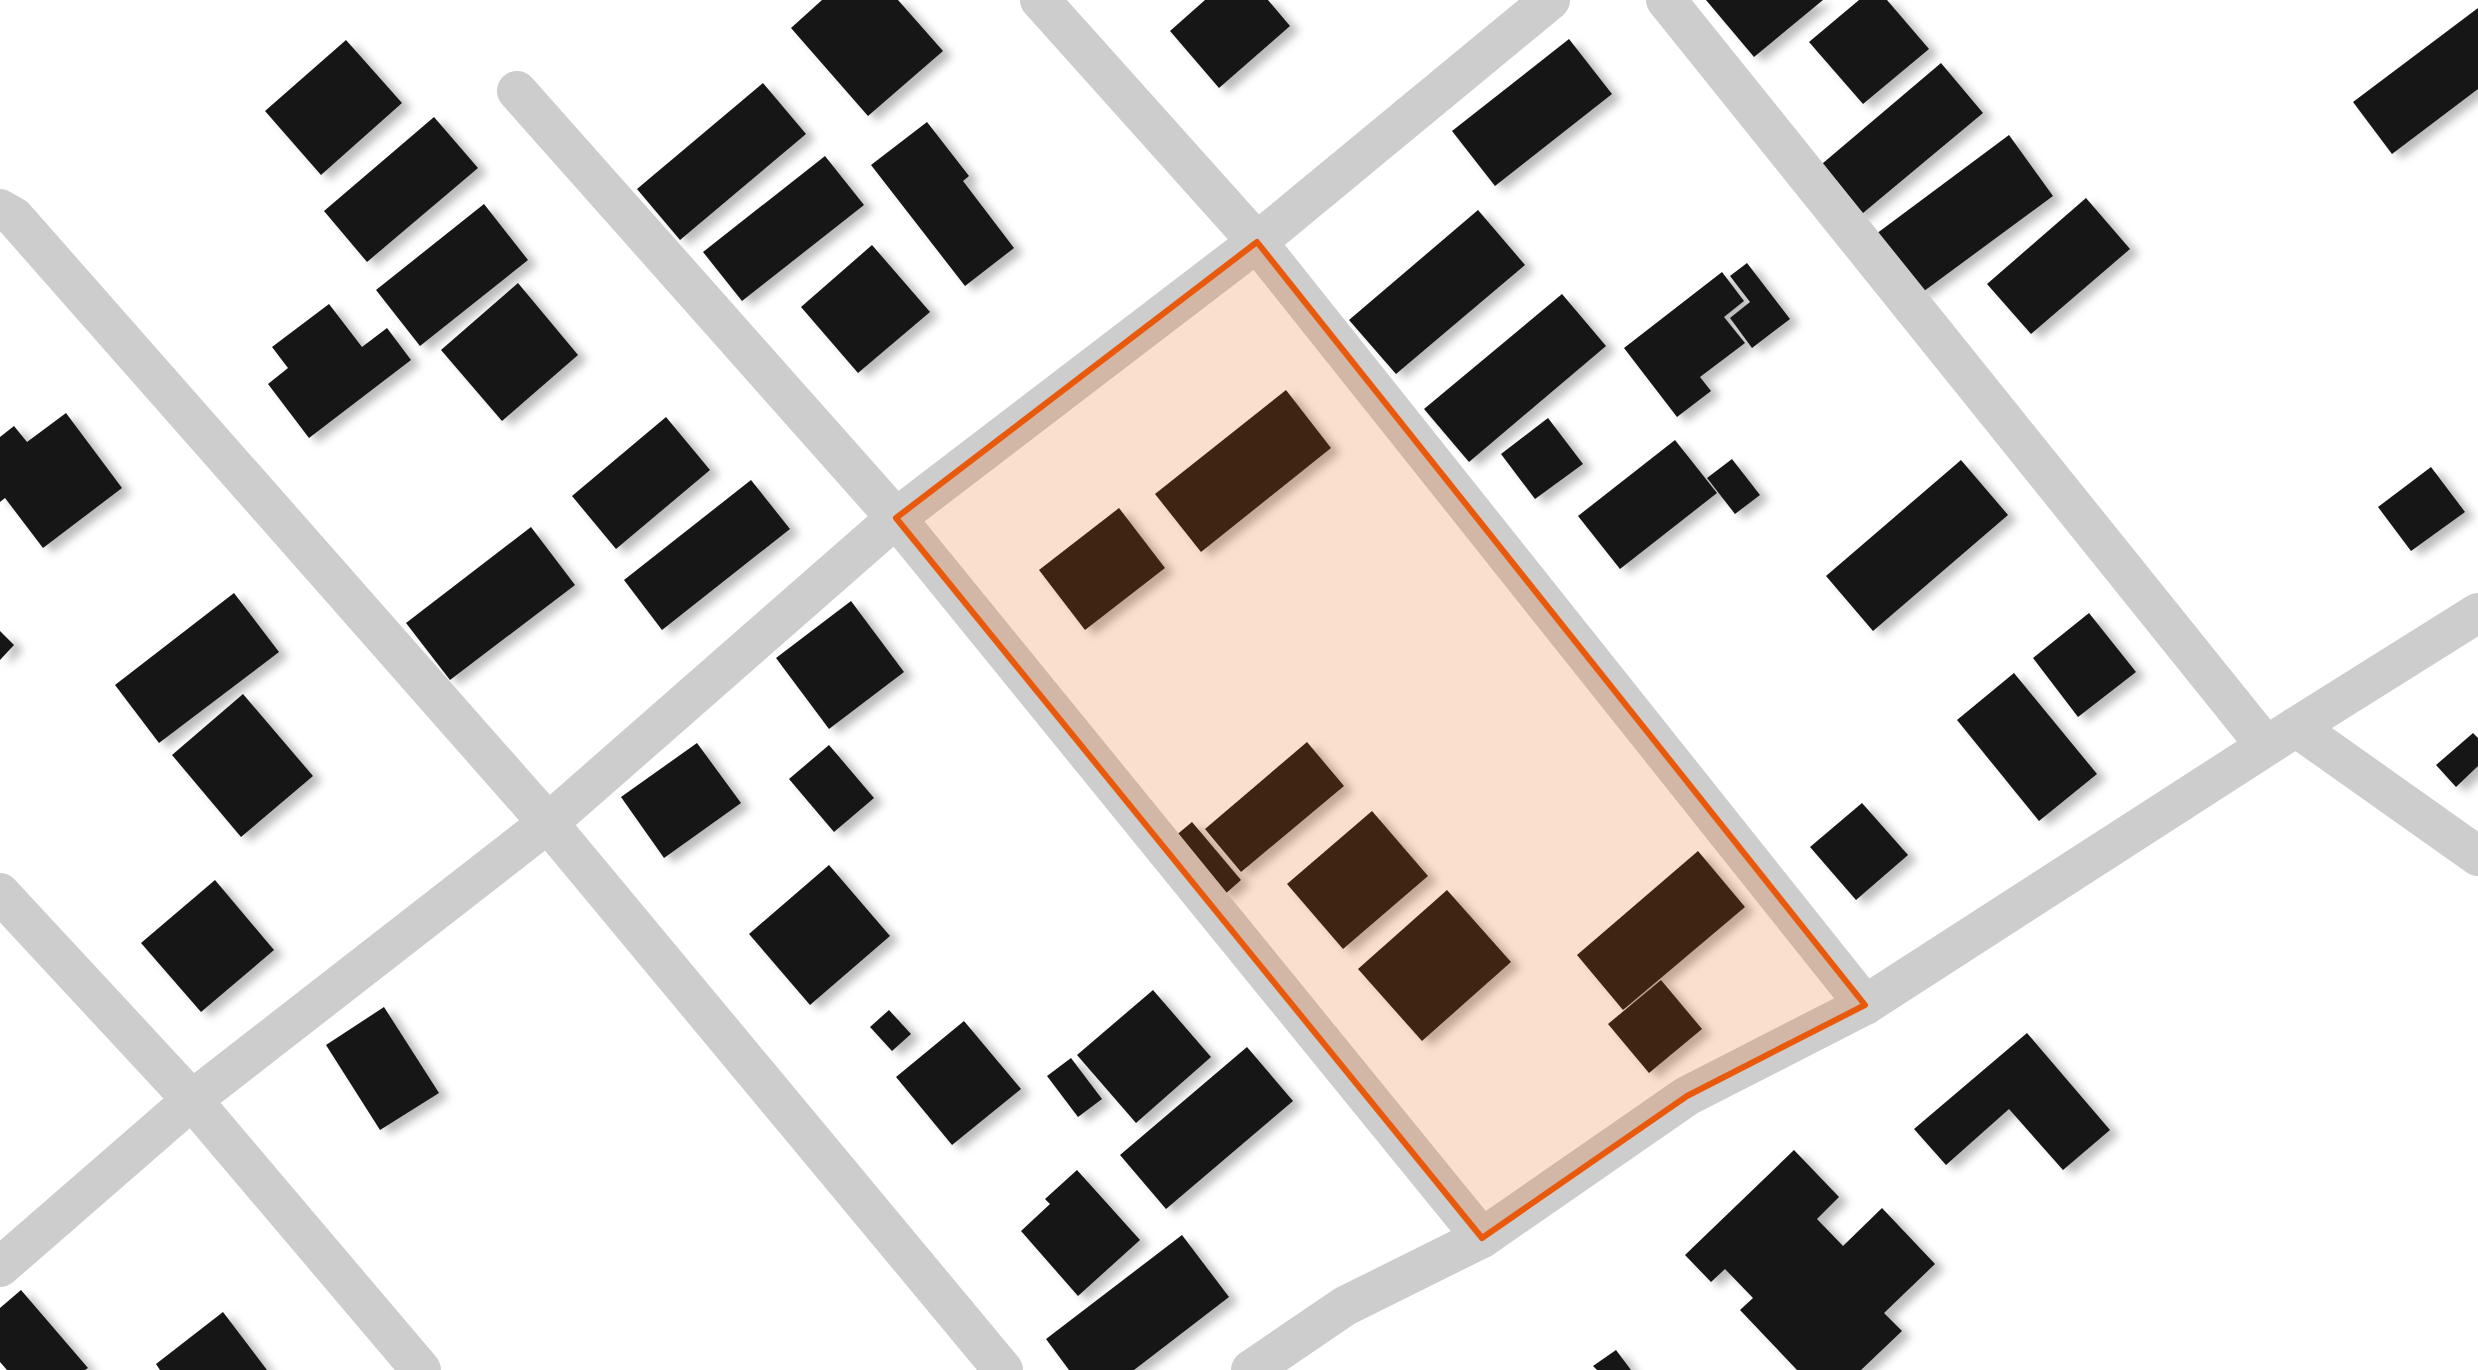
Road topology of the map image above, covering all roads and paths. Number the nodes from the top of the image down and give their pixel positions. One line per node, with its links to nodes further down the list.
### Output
1 (1040, 0): 6 (street)
2 (1550, 0): 6 (street)
3 (1666, 0): 9 (street)
4 (517, 91): 7 (street)
5 (0, 209): 10 (street)
6 (1257, 242): 7 (street); 13 (street)
7 (896, 518): 10 (street); 15 (street)
8 (2478, 613): 9 (street)
9 (2281, 737): 11 (street); 13 (street)
10 (548, 823): 14 (street); 18 (street)
11 (2478, 856)
12 (0, 893): 14 (street)
13 (1865, 1005): 15 (street)
14 (192, 1100): 16 (street); 17 (street)
15 (1482, 1238): 19 (street)
16 (0, 1267)
17 (421, 1370)
18 (1003, 1370)
19 (1251, 1370)

